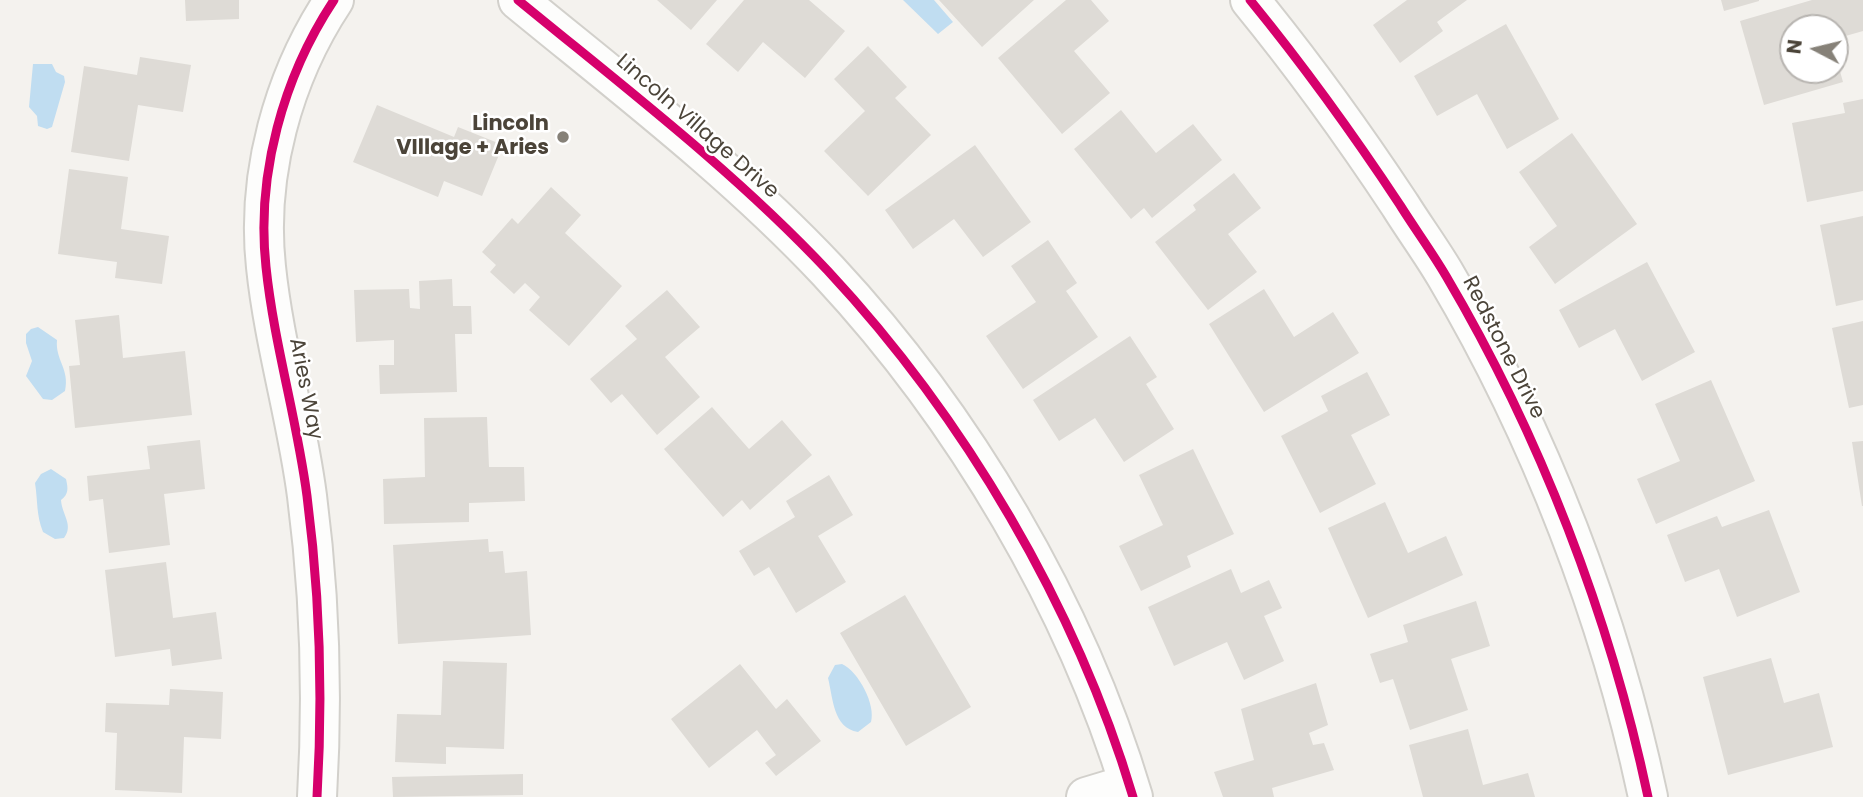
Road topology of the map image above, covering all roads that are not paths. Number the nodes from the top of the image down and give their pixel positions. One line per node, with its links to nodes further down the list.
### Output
1 (334, 0): 5 (street, Aries Way)
2 (518, 0): 4 (street, Lincoln Village Drive)
3 (1250, 0): 7 (street, Redstone Drive)
4 (1131, 791): 6 (street)
5 (317, 797)
6 (1087, 797)
7 (1648, 797)

